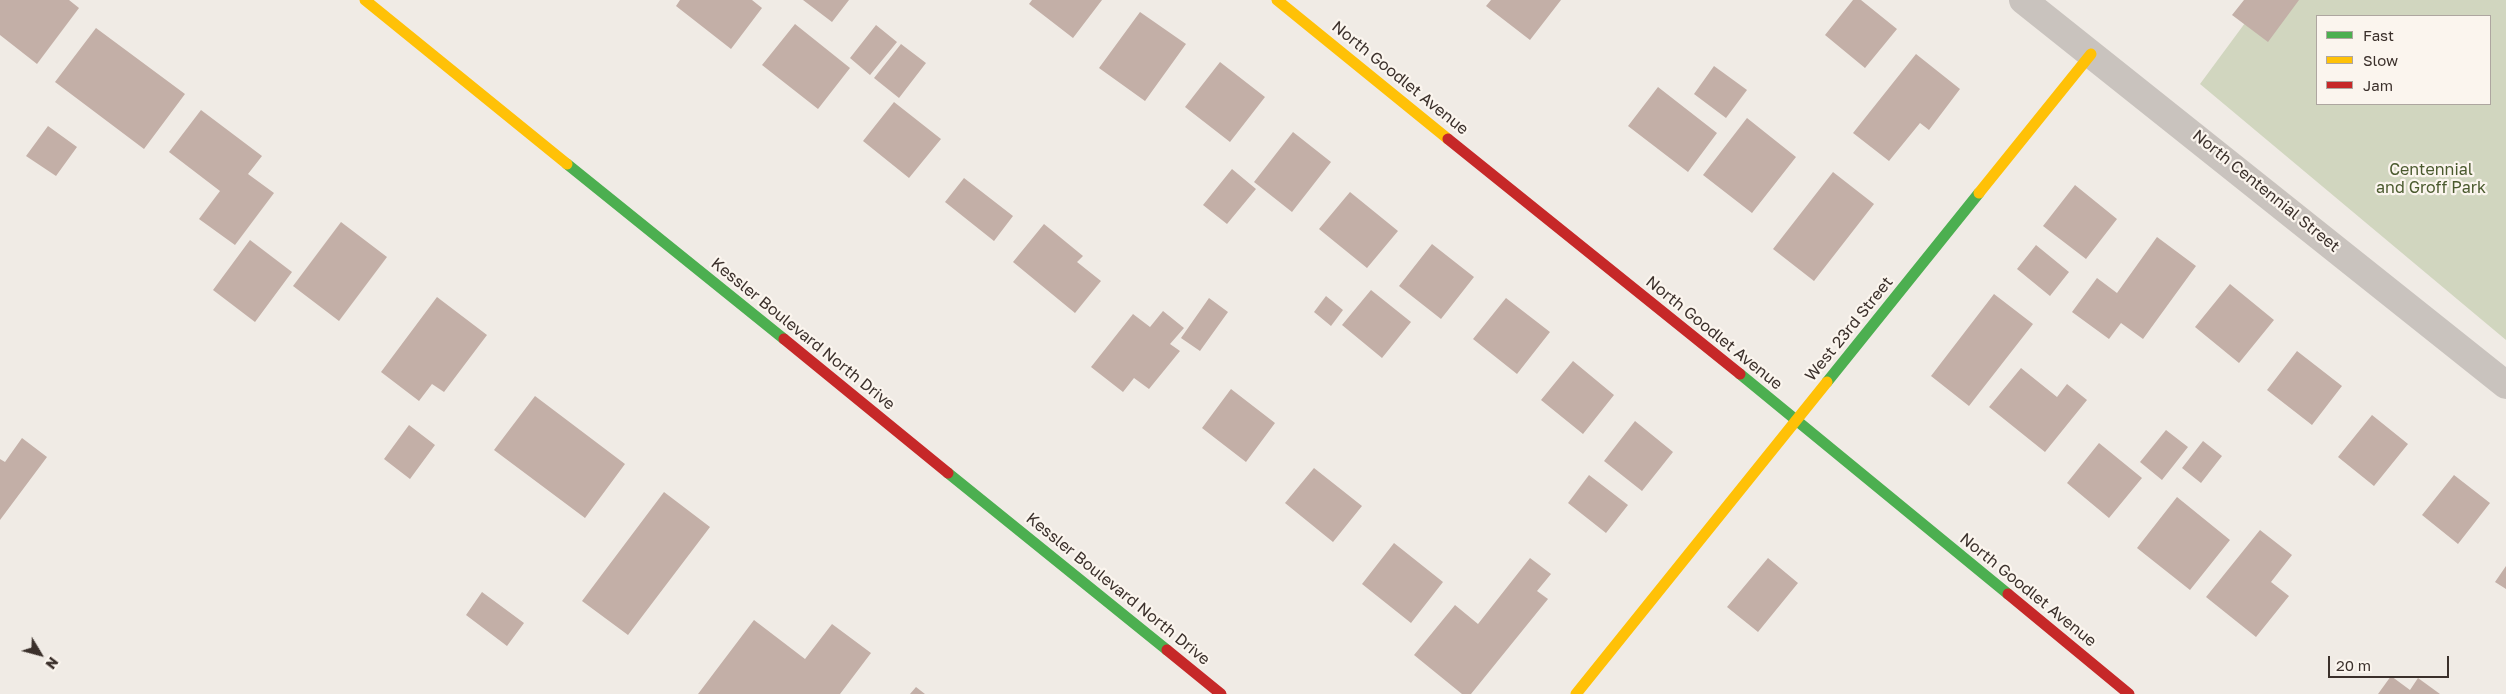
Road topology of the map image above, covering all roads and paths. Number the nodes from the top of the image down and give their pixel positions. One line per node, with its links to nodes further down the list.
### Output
1 (365, 0): 7 (street, Kessler Boulevard North Drive)
2 (1277, 0): 6 (street, North Goodlet Avenue)
3 (2024, 0): 4 (street, North Centennial Street)
4 (2091, 54): 5 (street, North Centennial Street); 6 (street, West 23rd Street)
5 (2506, 385)
6 (1796, 420): 8 (street, West 23rd Street); 9 (street, North Goodlet Avenue)
7 (1221, 694)
8 (1576, 694)
9 (2129, 694)

